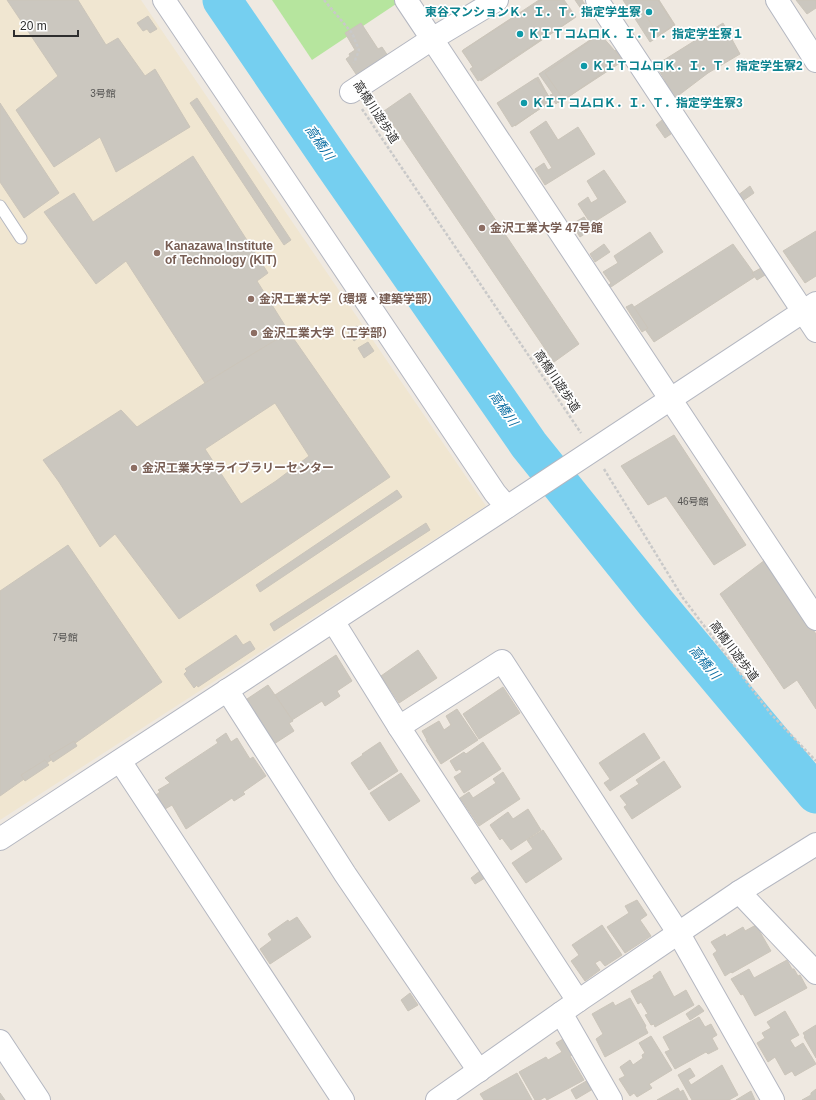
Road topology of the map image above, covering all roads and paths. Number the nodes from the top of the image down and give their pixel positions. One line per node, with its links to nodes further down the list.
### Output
1 (164, 0): 16 (street)
2 (324, 0): 9 (path, 高橋川遊歩道)
3 (406, 0): 7 (street)
4 (497, 0): 7 (street)
5 (597, 0): 12 (street)
6 (777, 0): 8 (street)
7 (432, 39): 9 (street); 14 (street)
8 (816, 61)
9 (351, 92): 15 (path, 高橋川遊歩道)
10 (0, 206): 11 (lane)
11 (21, 238)
12 (810, 307): 13 (street); 14 (street)
13 (816, 331)
14 (671, 399): 15 (street); 17 (street)
15 (588, 453): 16 (street); 22 (path, 高橋川遊歩道)
16 (507, 507): 18 (street)
17 (816, 619)
18 (333, 621): 19 (street); 20 (street)
19 (227, 690): 21 (street); 30 (street)
20 (399, 727): 26 (street); 28 (street)
21 (120, 761): 23 (street); 33 (street)
22 (816, 761)
23 (0, 839)
24 (816, 844): 25 (street)
25 (739, 892): 26 (street); 27 (street)
26 (679, 934): 28 (street); 35 (street)
27 (816, 973)
28 (570, 1007): 30 (street); 34 (street)
29 (0, 1041): 32 (street)
30 (479, 1071): 31 (street)
31 (446, 1097)
32 (39, 1100)
33 (343, 1100)
34 (611, 1100)
35 (773, 1100)

